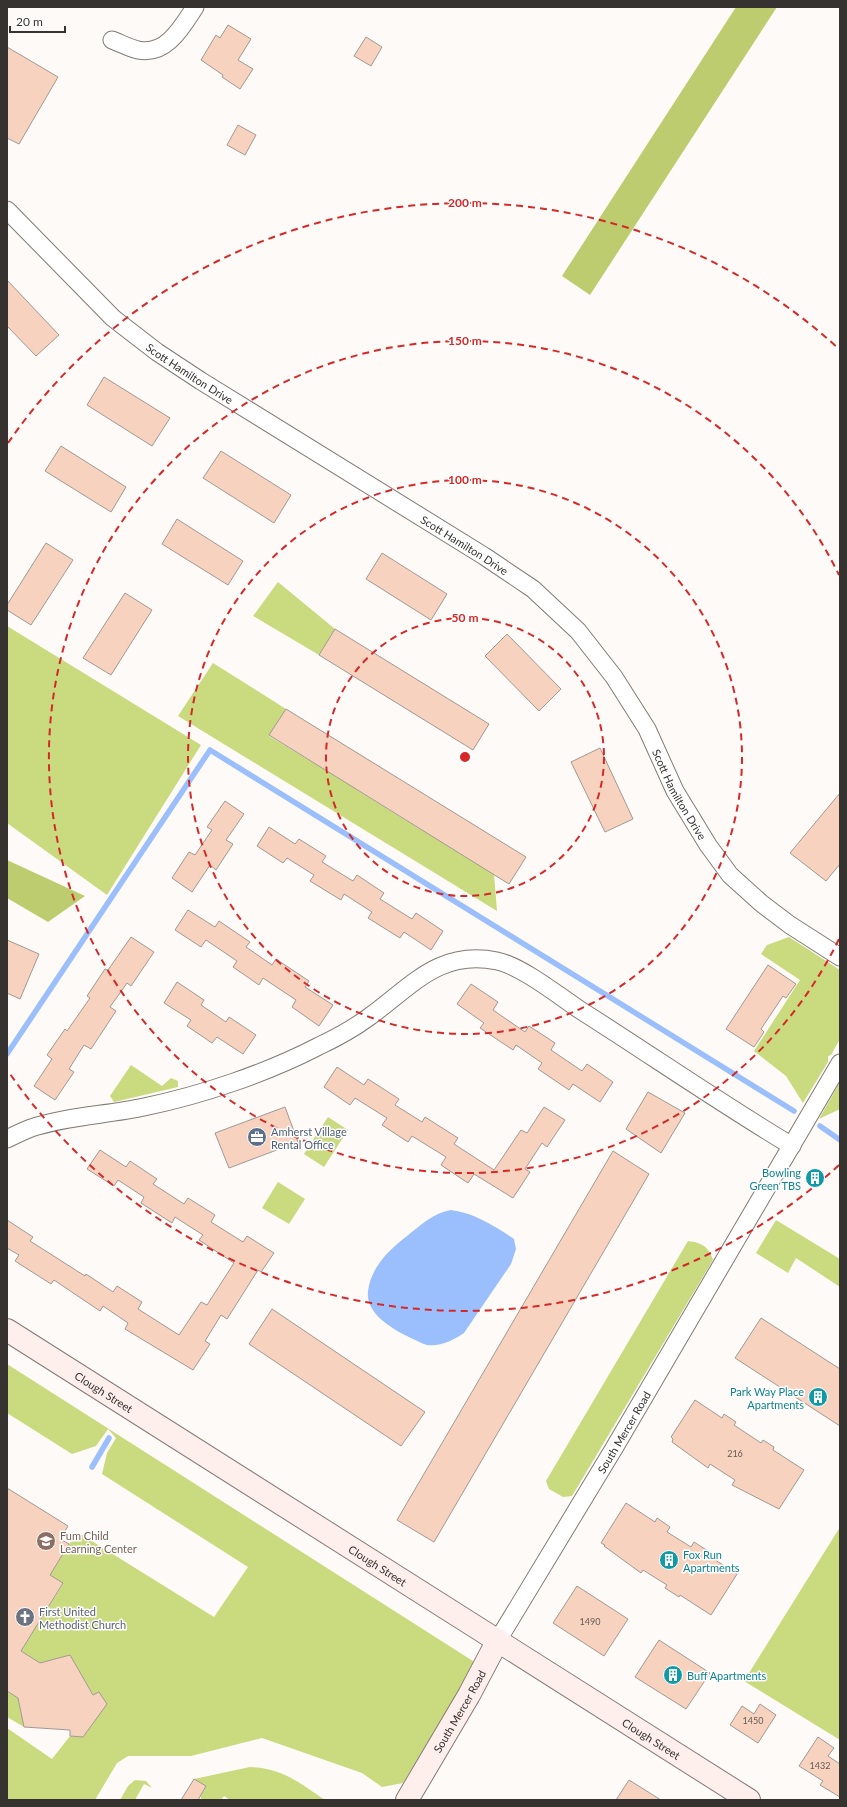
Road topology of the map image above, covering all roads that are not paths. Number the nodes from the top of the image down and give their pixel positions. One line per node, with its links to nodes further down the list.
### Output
1 (195, 7): 2 (street)
2 (112, 40)
3 (7, 210): 4 (street, Scott Hamilton Drive)
4 (840, 957)
5 (840, 1063): 7 (street, South Mercer Road)
6 (7, 1139): 7 (street)
7 (792, 1146): 9 (street, South Mercer Road)
8 (7, 1330): 9 (street, Clough Street)
9 (498, 1640): 10 (street, South Mercer Road); 11 (street, Clough Street)
10 (407, 1800)
11 (749, 1800)

